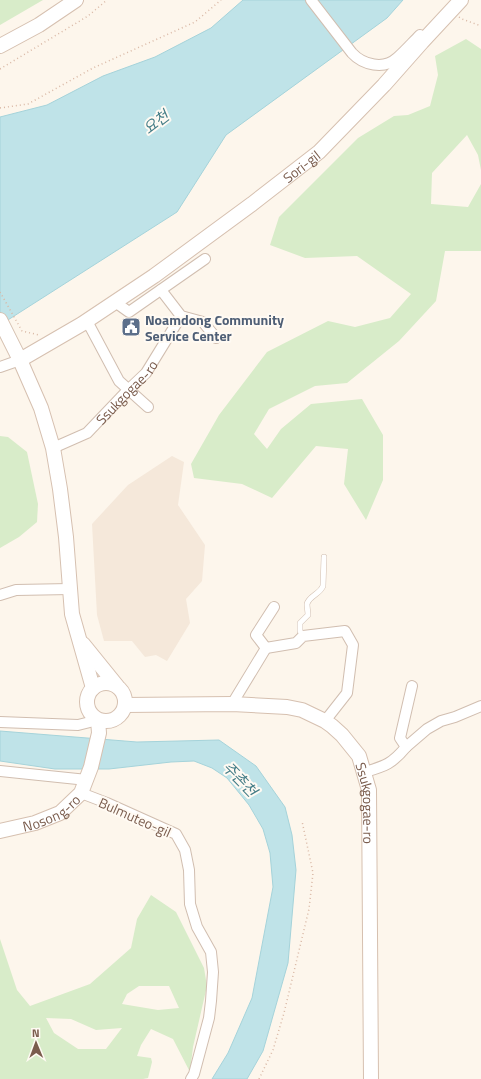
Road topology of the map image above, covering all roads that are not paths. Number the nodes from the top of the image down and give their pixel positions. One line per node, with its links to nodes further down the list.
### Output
1 (76, 0): 4 (main road)
2 (311, 0): 3 (street)
3 (455, 6): 7 (main road, Sori-gil)
4 (0, 46)
5 (205, 259): 6 (street)
6 (161, 290): 7 (street); 8 (street)
7 (115, 302): 10 (main road, Sori-gil)
8 (181, 316): 11 (street); 14 (street, Ssukgogae-ro)
9 (0, 320): 12 (main road)
10 (87, 321): 12 (main road, Sori-gil); 14 (street)
11 (216, 338)
12 (20, 360): 13 (street); 16 (main road)
13 (0, 368)
14 (128, 390): 15 (street); 16 (street, Ssukgogae-ro)
15 (148, 407)
16 (52, 448): 18 (main road)
17 (324, 557): 21 (lane)
18 (70, 589): 19 (street); 22 (main road)
19 (0, 595)
20 (274, 607): 23 (street)
21 (303, 636): 23 (street); 29 (street)
22 (79, 639): 25 (main road); 26 (main road)
23 (266, 648): 27 (street)
24 (412, 686): 32 (street)
25 (94, 688): 26 (main road); 31 (main road)
26 (122, 695): 27 (main road, Ssukgogae-ro); 31 (main road)
27 (232, 704): 29 (main road, Ssukgogae-ro)
28 (481, 706): 32 (street)
29 (325, 721): 34 (main road, Ssukgogae-ro)
30 (0, 722): 31 (street)
31 (99, 726): 35 (main road, Nosong-ro)
32 (406, 747): 34 (street)
33 (0, 771): 35 (street)
34 (365, 772): 39 (main road, Ssukgogae-ro)
35 (88, 777): 36 (main road, Nosong-ro)
36 (80, 793): 37 (main road, Nosong-ro); 38 (street, Bulmuteo-gil)
37 (0, 831)
38 (191, 1079)
39 (371, 1079)

